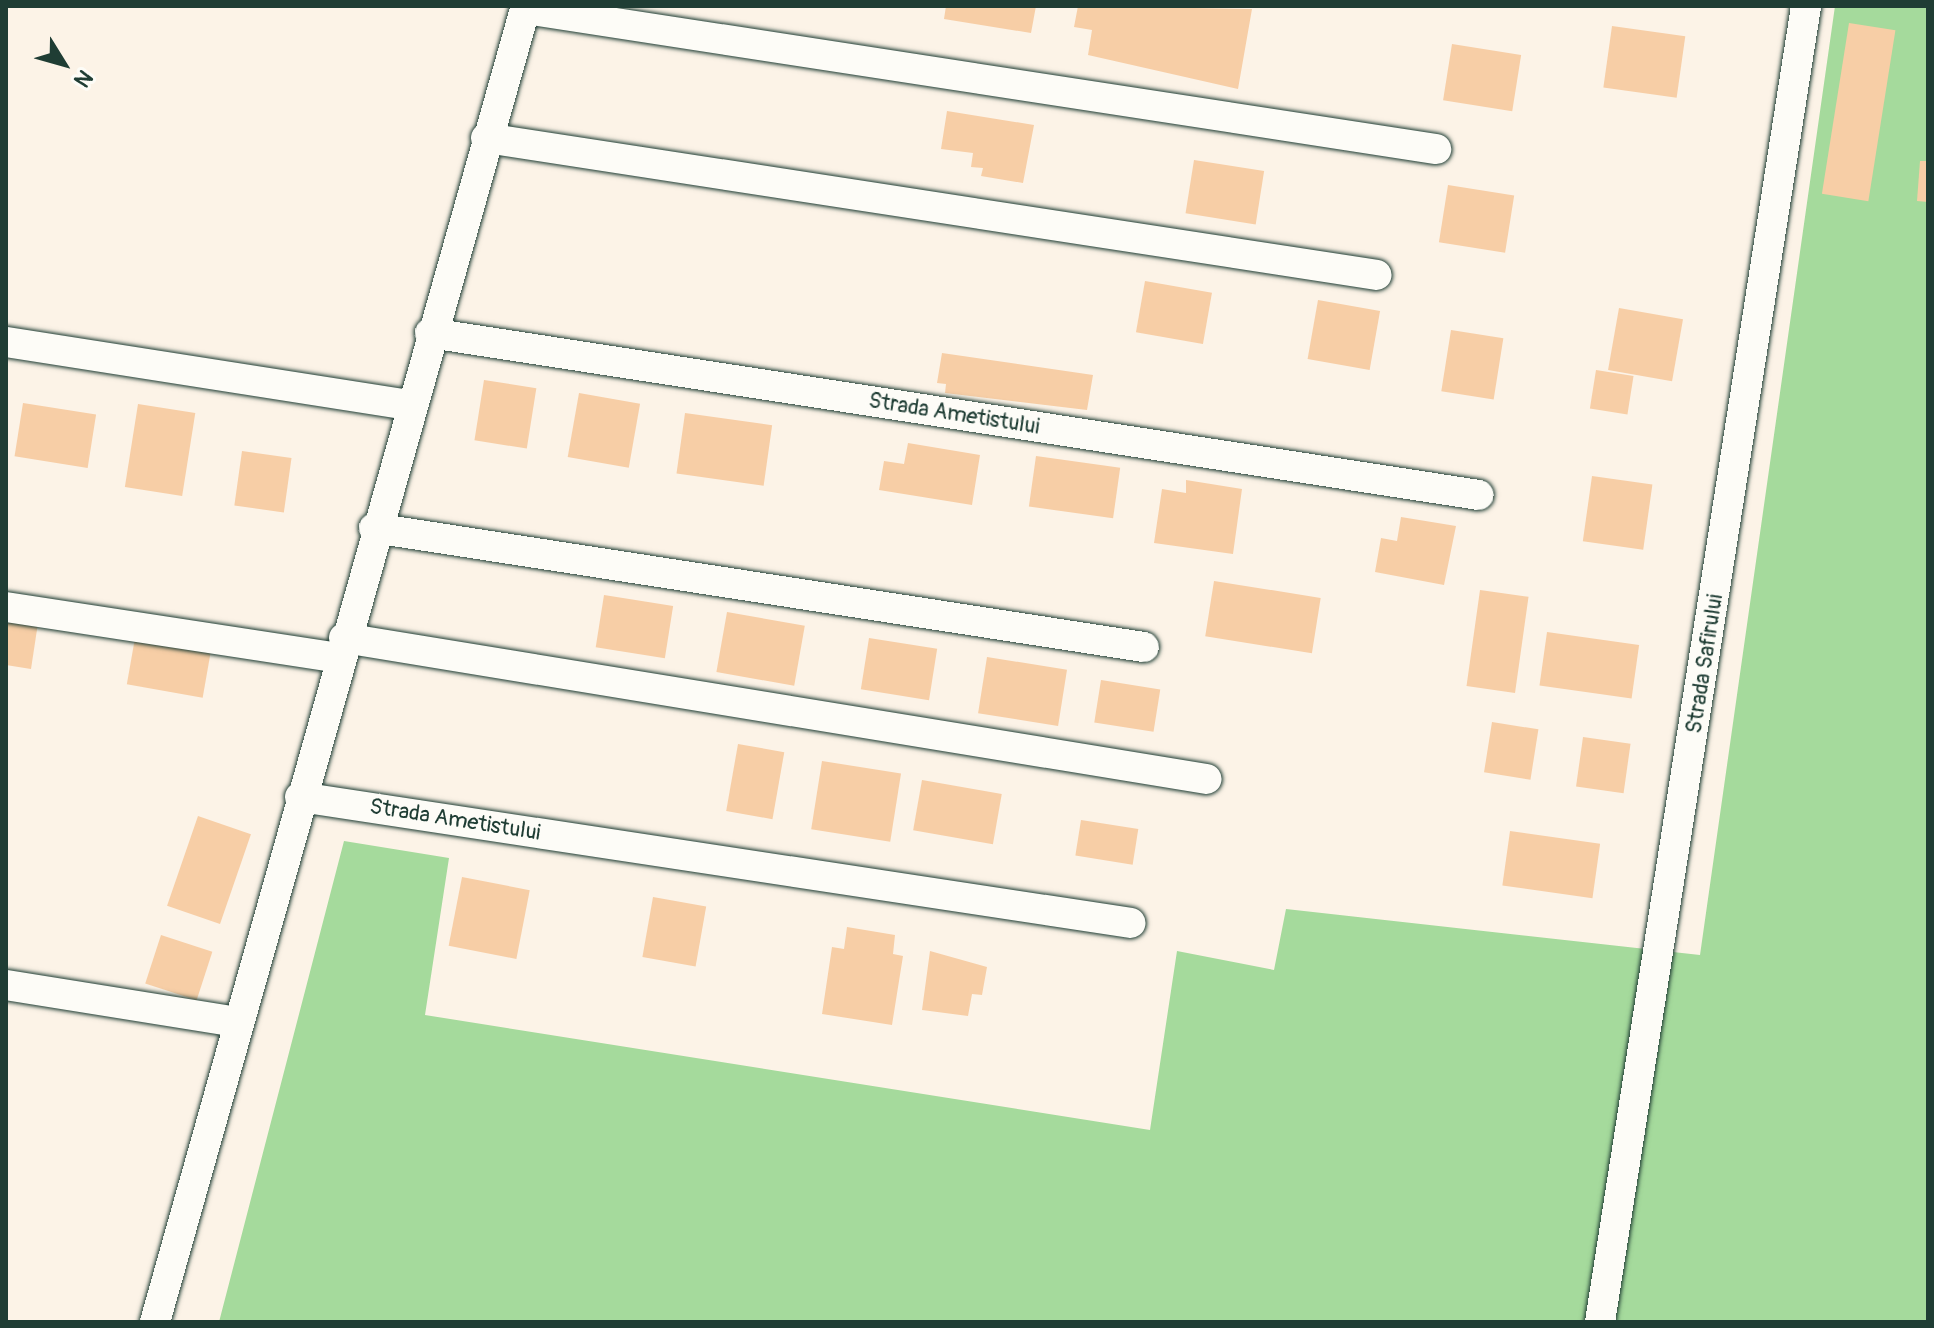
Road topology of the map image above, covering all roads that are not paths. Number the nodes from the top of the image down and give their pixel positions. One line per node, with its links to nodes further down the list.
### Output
1 (1806, 6): 20 (street, Strada Safirului)
2 (526, 8): 3 (street); 4 (street)
3 (486, 138): 5 (street); 6 (street)
4 (1436, 149)
5 (1377, 275)
6 (430, 333): 8 (street); 9 (street, Strada Ametistului)
7 (6, 342): 8 (street)
8 (409, 405): 10 (street)
9 (1479, 495)
10 (374, 528): 12 (street); 13 (street)
11 (6, 607): 13 (street)
12 (1144, 647)
13 (341, 648): 14 (street); 15 (street)
14 (1207, 779)
15 (300, 797): 16 (street, Strada Ametistului); 18 (street)
16 (1131, 923)
17 (6, 985): 18 (street)
18 (237, 1022): 19 (street)
19 (155, 1322)
20 (1600, 1322)

